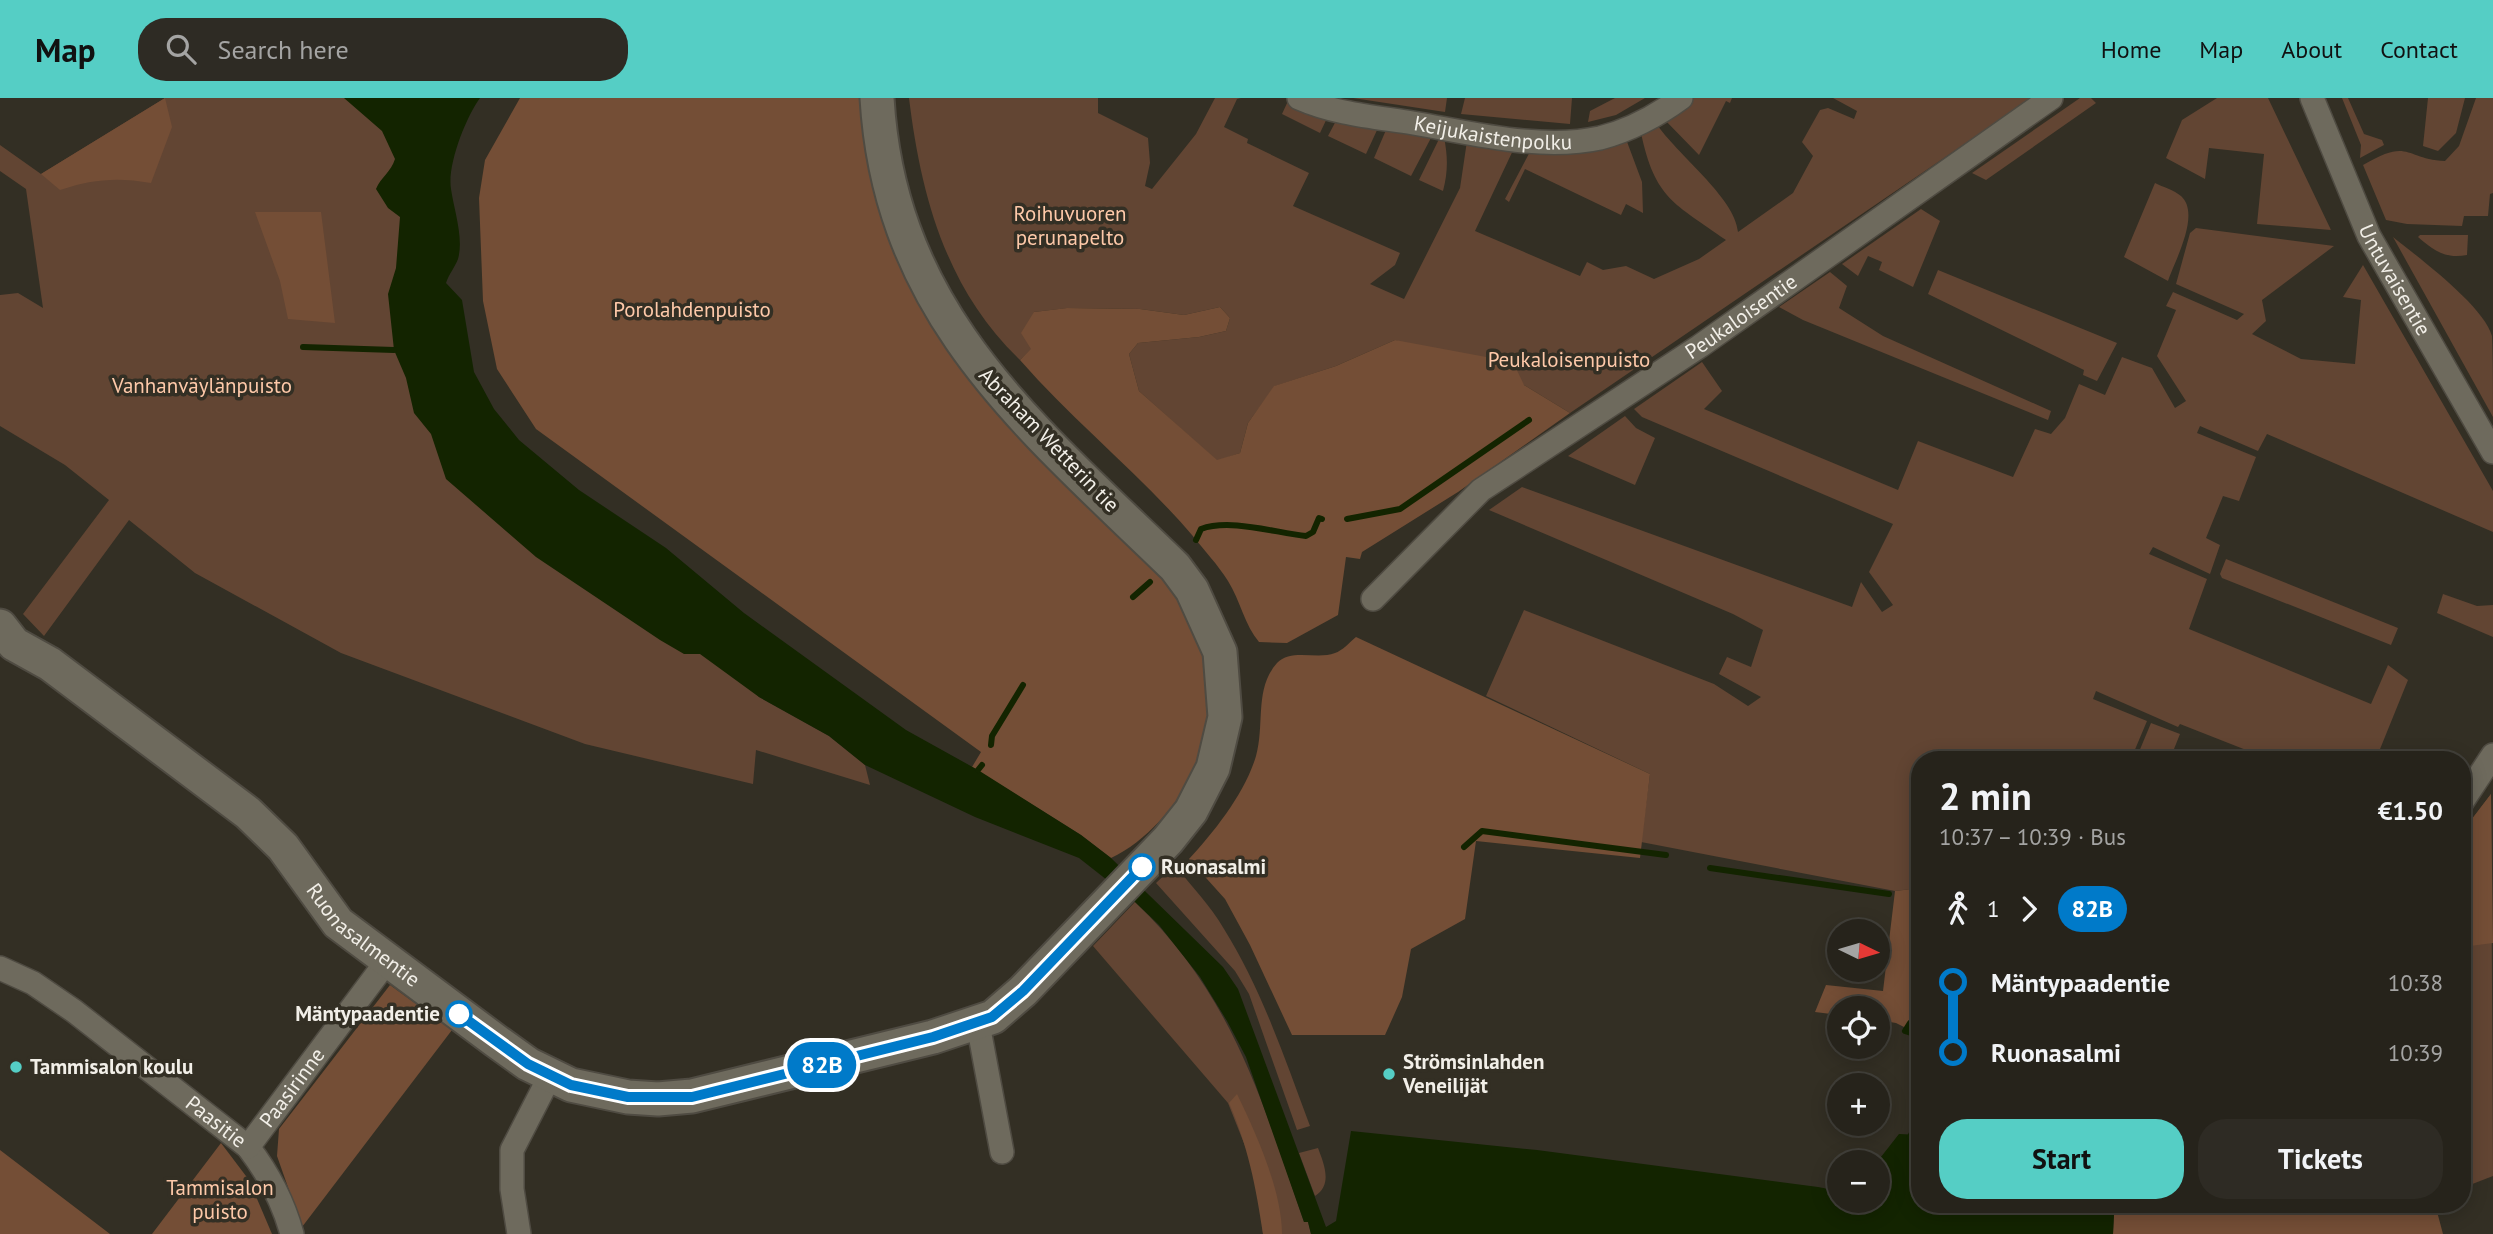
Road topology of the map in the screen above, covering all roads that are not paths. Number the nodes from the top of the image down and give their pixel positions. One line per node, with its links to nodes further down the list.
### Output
1 (877, 98): 10 (street, Abraham Wetterin tie)
2 (1299, 98): 3 (street, Keijukaistenpolku)
3 (1681, 98)
4 (2051, 98): 7 (street, Peukaloisentie)
5 (2312, 98): 6 (street, Untuvaisentie)
6 (2493, 452)
7 (1373, 599)
8 (0, 626): 12 (street, Ruonasalmentie)
9 (2493, 755): 11 (street)
10 (1213, 768): 14 (street, Ruonasalmentie)
11 (2471, 788)
12 (387, 961): 15 (street, Ruonasalmentie); 16 (street, Paasirinne)
13 (0, 968): 16 (street, Paasitie)
14 (978, 1024): 15 (street, Ruonasalmentie); 17 (street)
15 (550, 1076): 19 (street)
16 (248, 1147): 18 (street, Paasitie)
17 (1002, 1152)
18 (292, 1234)
19 (519, 1234)

